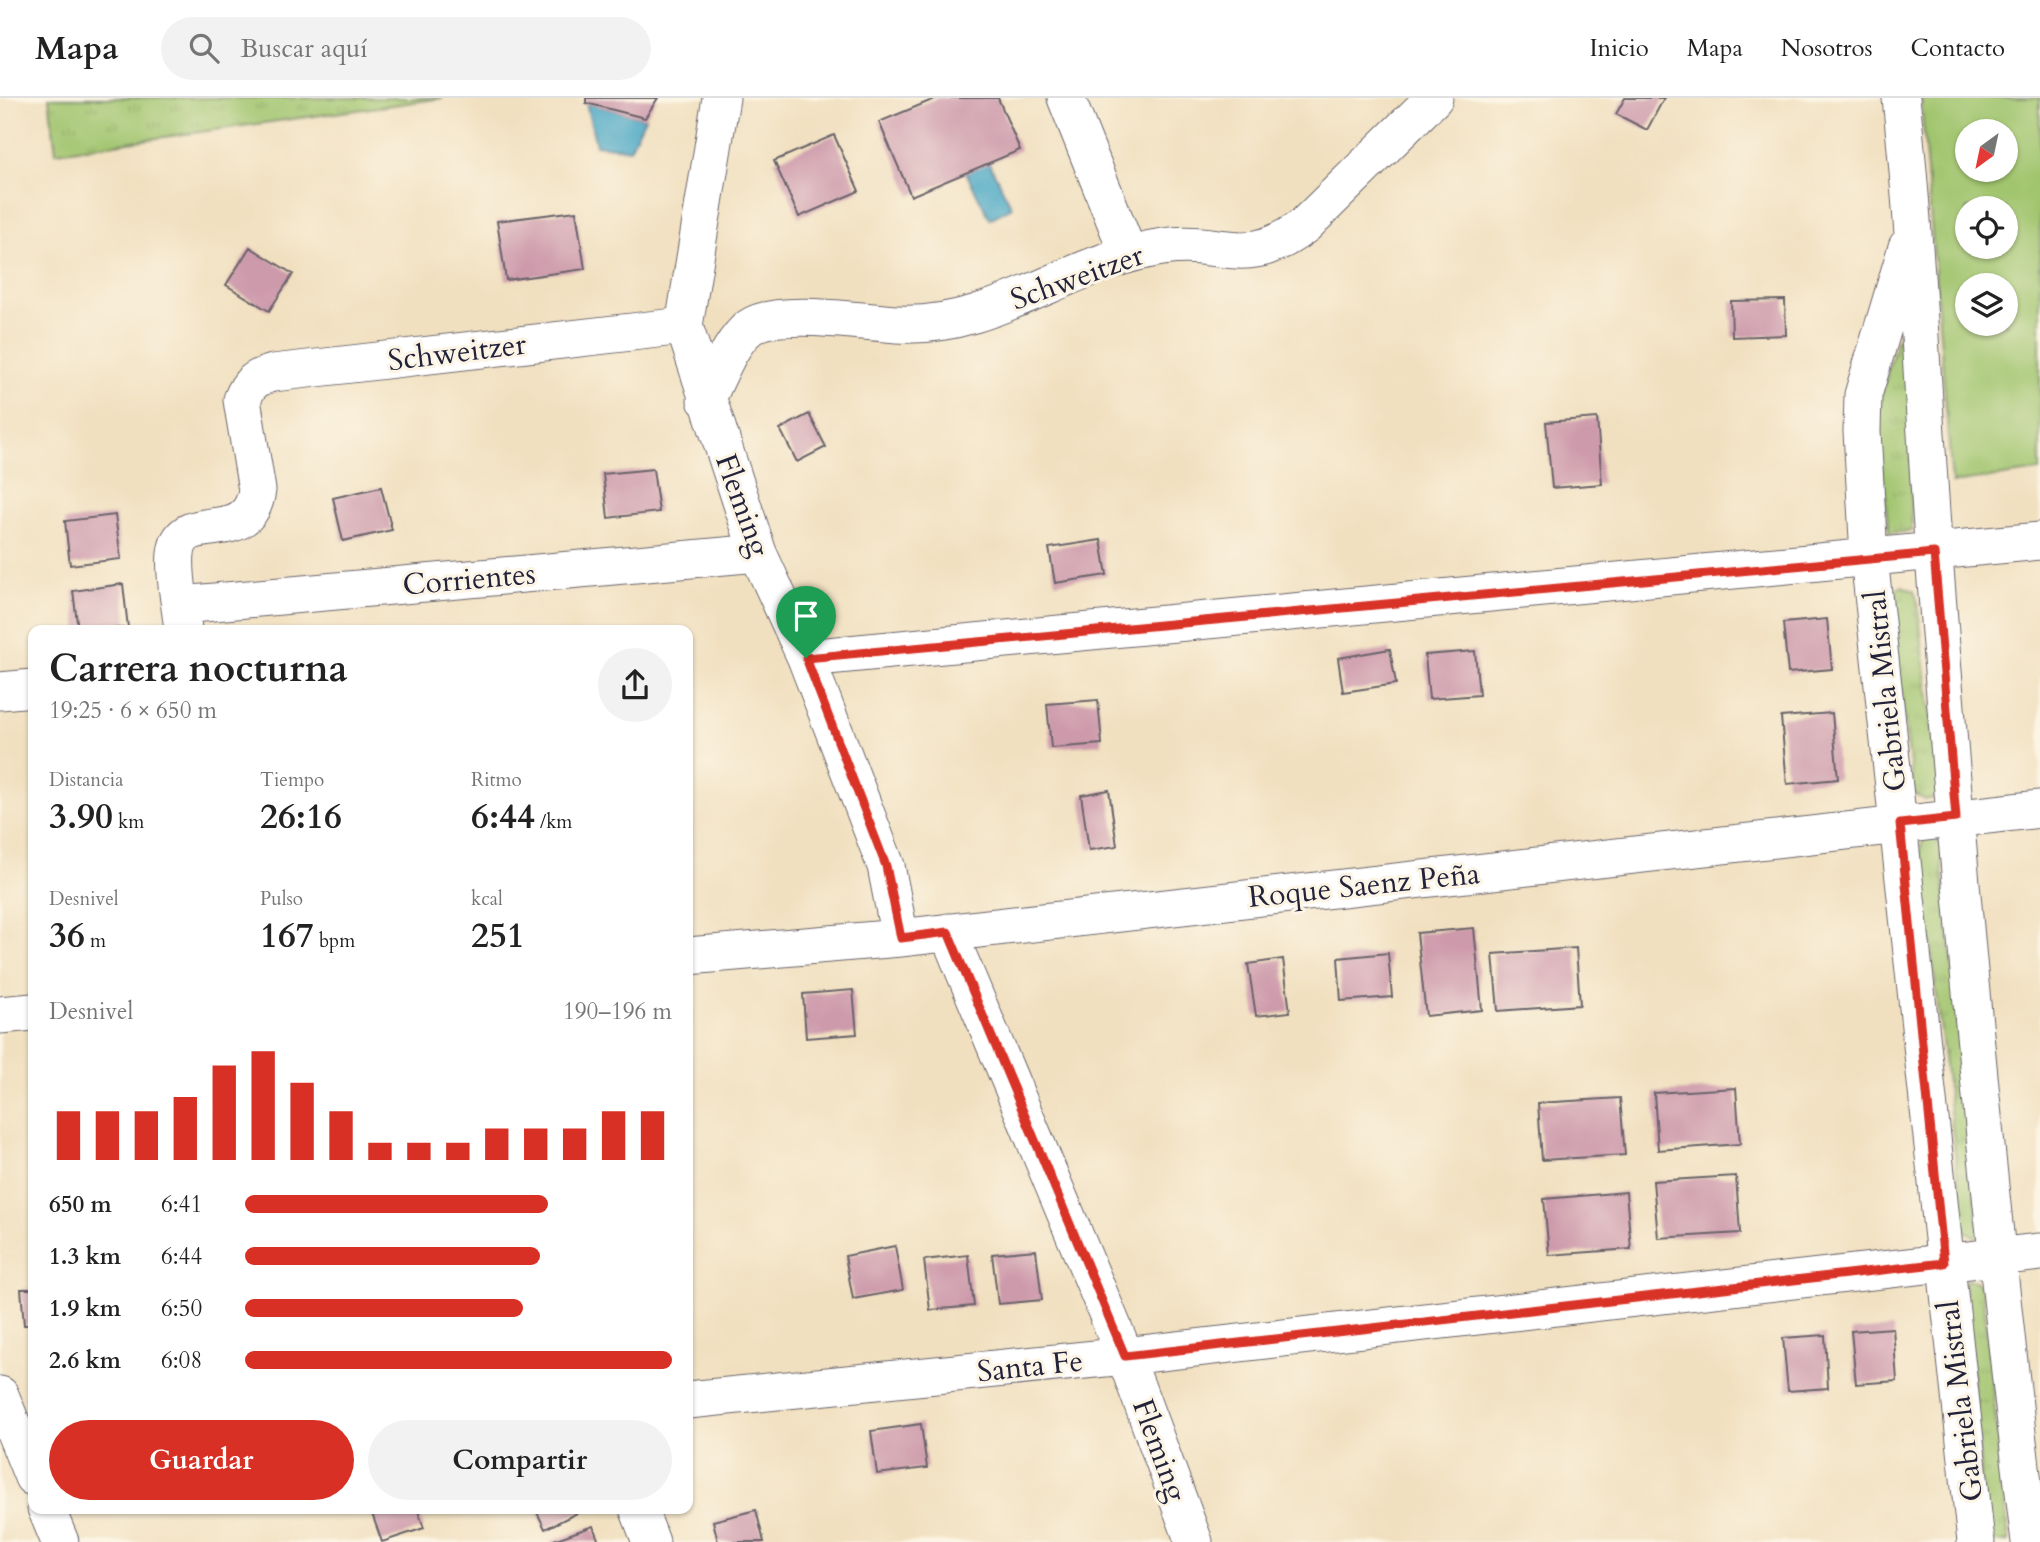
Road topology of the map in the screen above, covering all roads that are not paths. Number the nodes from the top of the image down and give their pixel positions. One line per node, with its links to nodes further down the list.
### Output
1 (721, 98): 7 (street, Fleming)
2 (1066, 98): 6 (street)
3 (1434, 98): 6 (street, Schweitzer)
4 (1902, 98): 5 (street, Gabriela Mistral)
5 (1914, 222): 11 (street, Gabriela Mistral); 12 (street, Gabriela Mistral)
6 (1128, 253): 8 (street, Schweitzer)
7 (684, 327): 8 (street, Fleming); 13 (street, Schweitzer)
8 (706, 400): 10 (street, Fleming)
9 (2040, 541): 11 (street)
10 (758, 553): 13 (street, Corrientes); 14 (street, Fleming)
11 (1934, 553): 12 (street); 18 (street, Gabriela Mistral)
12 (1870, 557): 14 (street); 19 (street, Gabriela Mistral)
13 (182, 617)
14 (806, 658): 21 (street, Fleming)
15 (28, 688): 16 (street)
16 (0, 691)
17 (2040, 809): 18 (street, Roque Saenz Peña)
18 (1956, 818): 19 (street, Roque Saenz Peña); 26 (street, Gabriela Mistral)
19 (1900, 824): 20 (street, Roque Saenz Peña); 27 (street, Gabriela Mistral)
20 (948, 932): 21 (street, Roque Saenz Peña); 28 (street, Fleming)
21 (901, 938): 22 (street, Roque Saenz Peña)
22 (693, 956)
23 (28, 1013): 24 (street)
24 (0, 1016)
25 (2040, 1252): 26 (street, Santa Fe)
26 (1995, 1256): 27 (street, Santa Fe); 38 (street, Gabriela Mistral)
27 (1944, 1263): 28 (street, Santa Fe); 37 (street, Gabriela Mistral)
28 (1125, 1356): 30 (street, Santa Fe); 36 (street, Fleming)
29 (0, 1395): 31 (street)
30 (693, 1399)
31 (22, 1457)
32 (48, 1514): 34 (street)
33 (640, 1514): 35 (street)
34 (60, 1542)
35 (651, 1542)
36 (1194, 1542)
37 (1976, 1542)
38 (2030, 1542)

